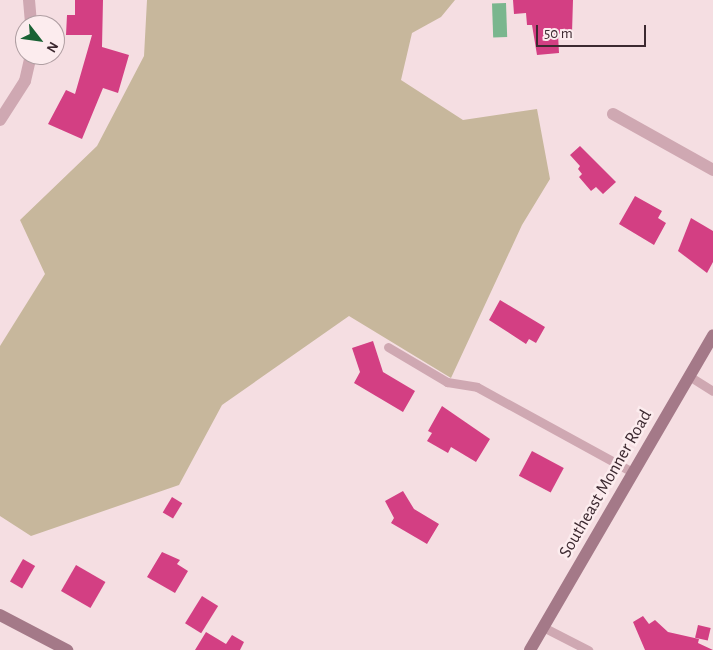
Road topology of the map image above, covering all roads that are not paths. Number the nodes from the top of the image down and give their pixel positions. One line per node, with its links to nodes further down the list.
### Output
1 (29, 0): 2 (street)
2 (30, 15)
3 (29, 65): 5 (street)
4 (613, 114): 6 (street)
5 (0, 120)
6 (713, 170)
7 (713, 335): 9 (street, Southeast Monner Road)
8 (388, 347): 11 (lane)
9 (689, 376): 10 (lane); 11 (street, Southeast Monner Road)
10 (713, 391)
11 (632, 472): 13 (street, Southeast Monner Road)
12 (0, 615): 14 (street)
13 (544, 627): 15 (street, Southeast Monner Road); 16 (lane)
14 (67, 650)
15 (530, 650)
16 (588, 650)

